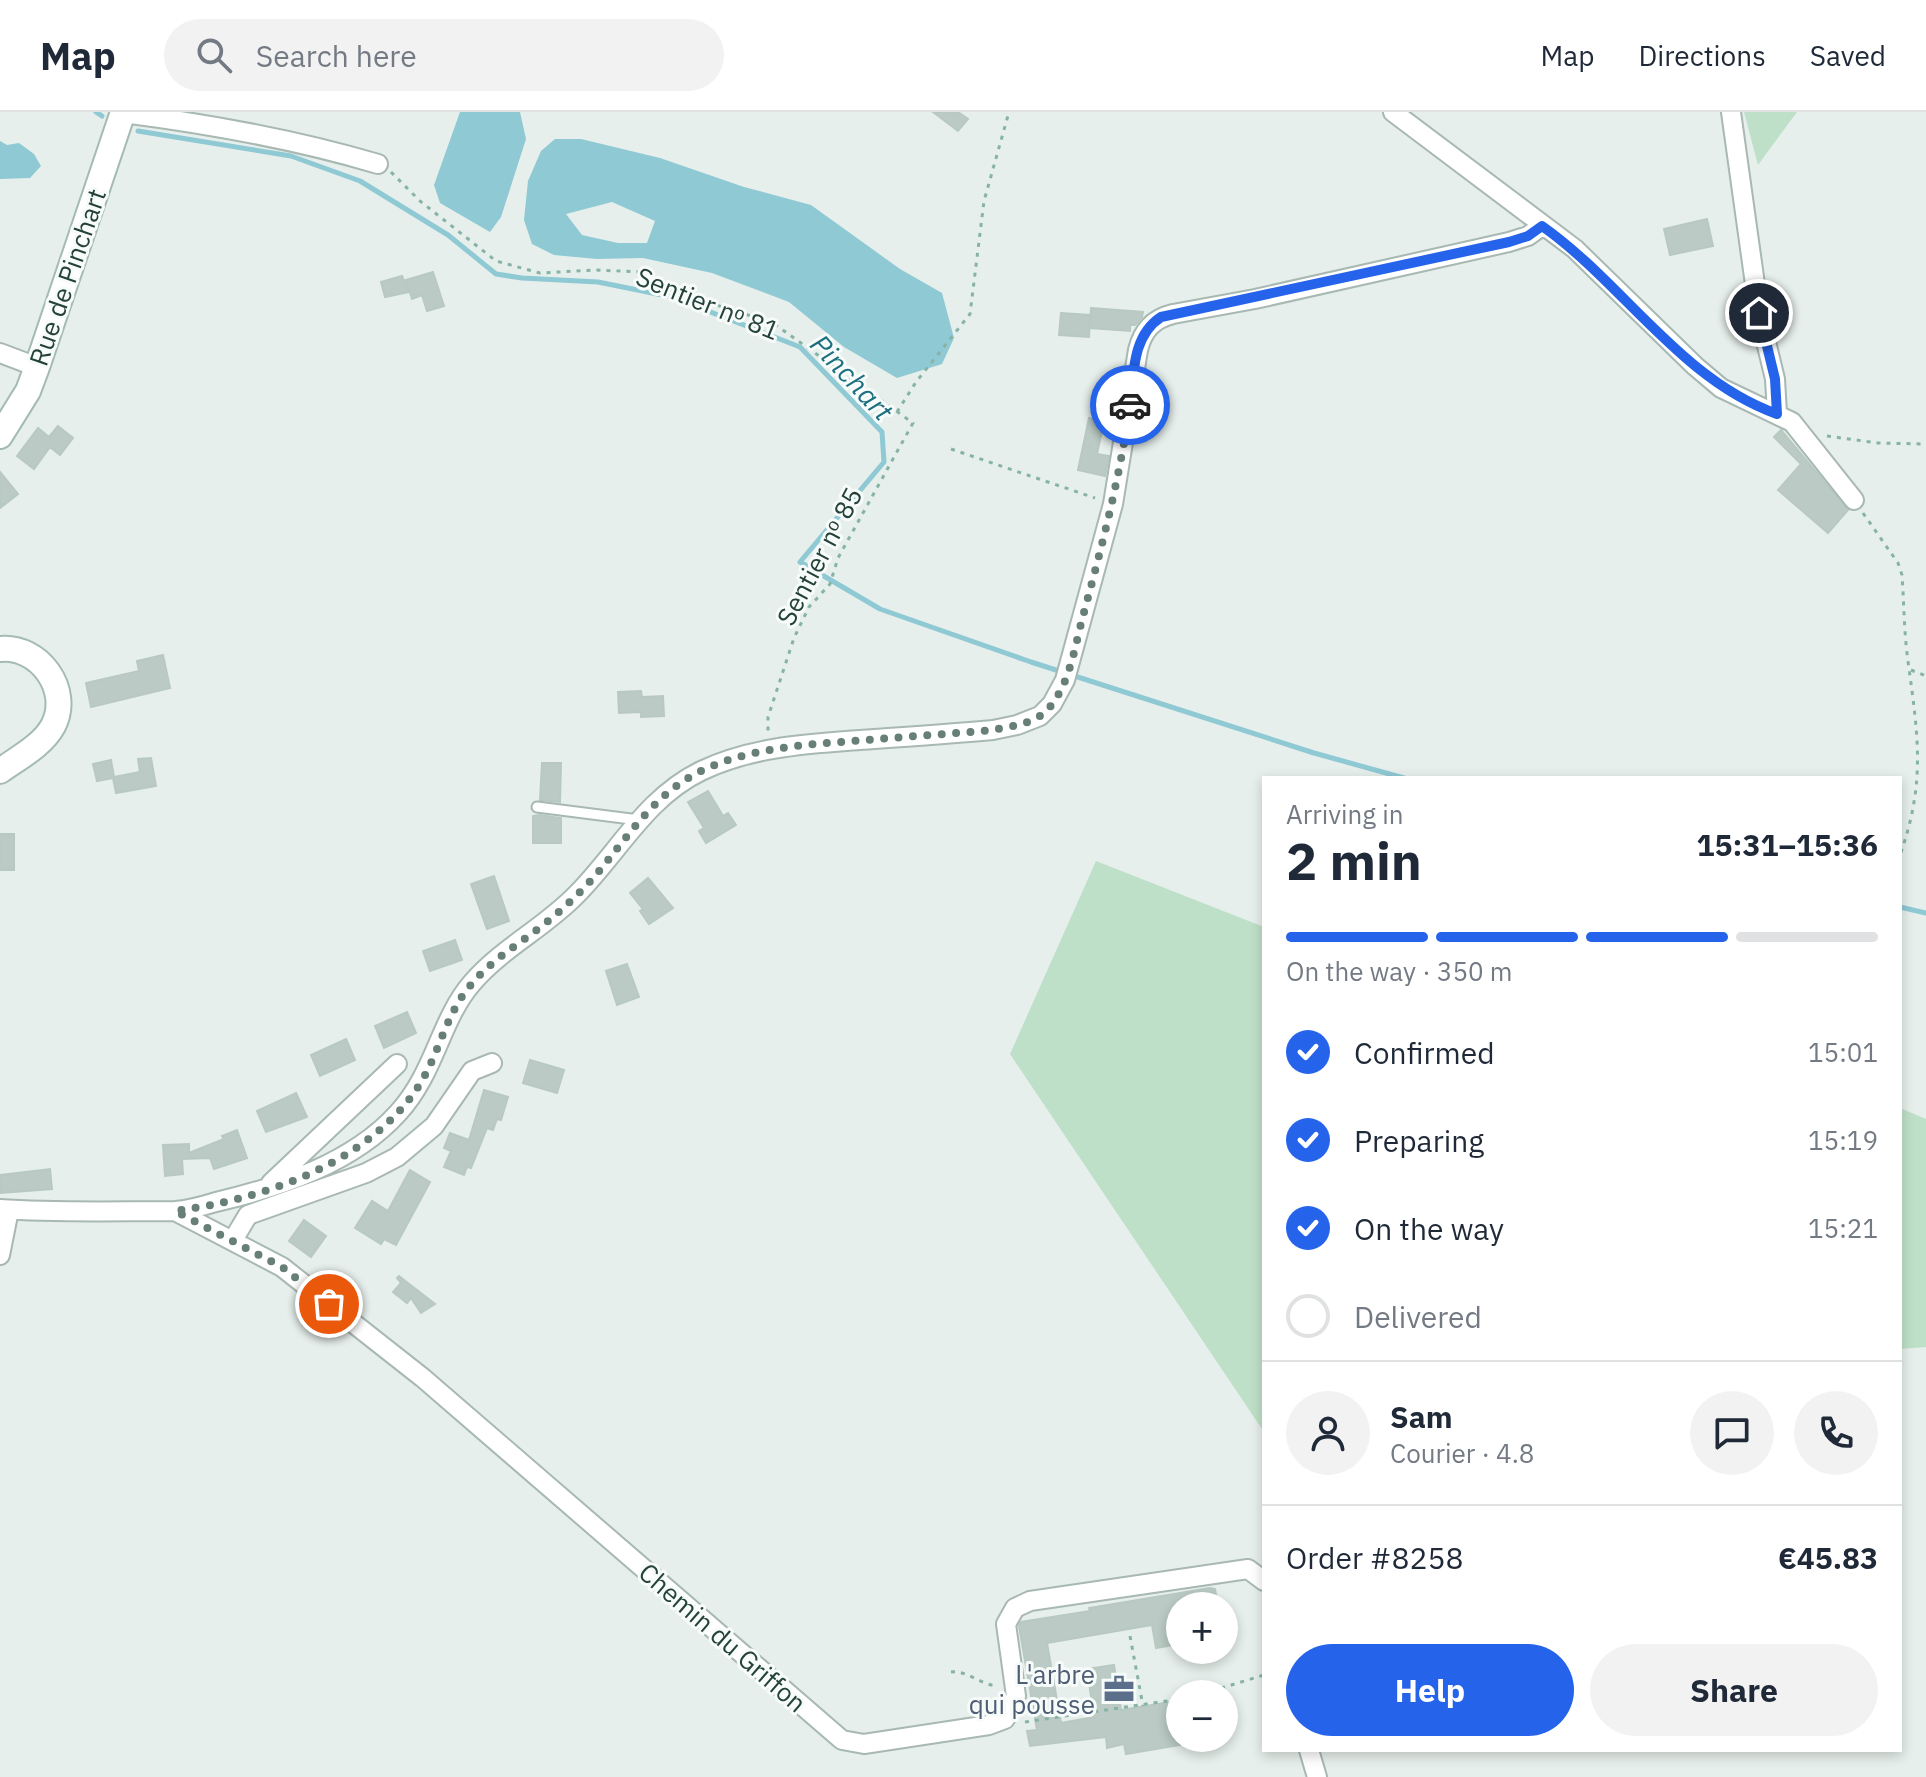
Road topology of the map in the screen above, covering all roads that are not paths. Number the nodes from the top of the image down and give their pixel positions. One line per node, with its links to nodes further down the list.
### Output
1 (123, 112): 4 (street); 7 (main road, Rue de Pinchart)
2 (1393, 112): 5 (street)
3 (1731, 112): 8 (street)
4 (378, 164)
5 (1542, 226): 8 (street); 14 (street)
6 (0, 353): 7 (street)
7 (37, 367): 9 (main road, Rue de Pinchart)
8 (1777, 414): 10 (street)
9 (0, 436)
10 (1854, 500)
11 (0, 649): 12 (main road)
12 (0, 771)
13 (537, 807): 14 (lane)
14 (639, 820): 17 (street)
15 (492, 1063): 20 (street)
16 (397, 1064): 17 (street)
17 (265, 1189): 19 (street)
18 (5, 1209): 19 (street); 21 (street)
19 (175, 1211): 20 (street, Chemin du Griffon)
20 (233, 1240): 22 (street, Chemin du Griffon)
21 (0, 1255)
22 (1262, 1580)
23 (1310, 1752): 24 (street)
24 (1317, 1777)

